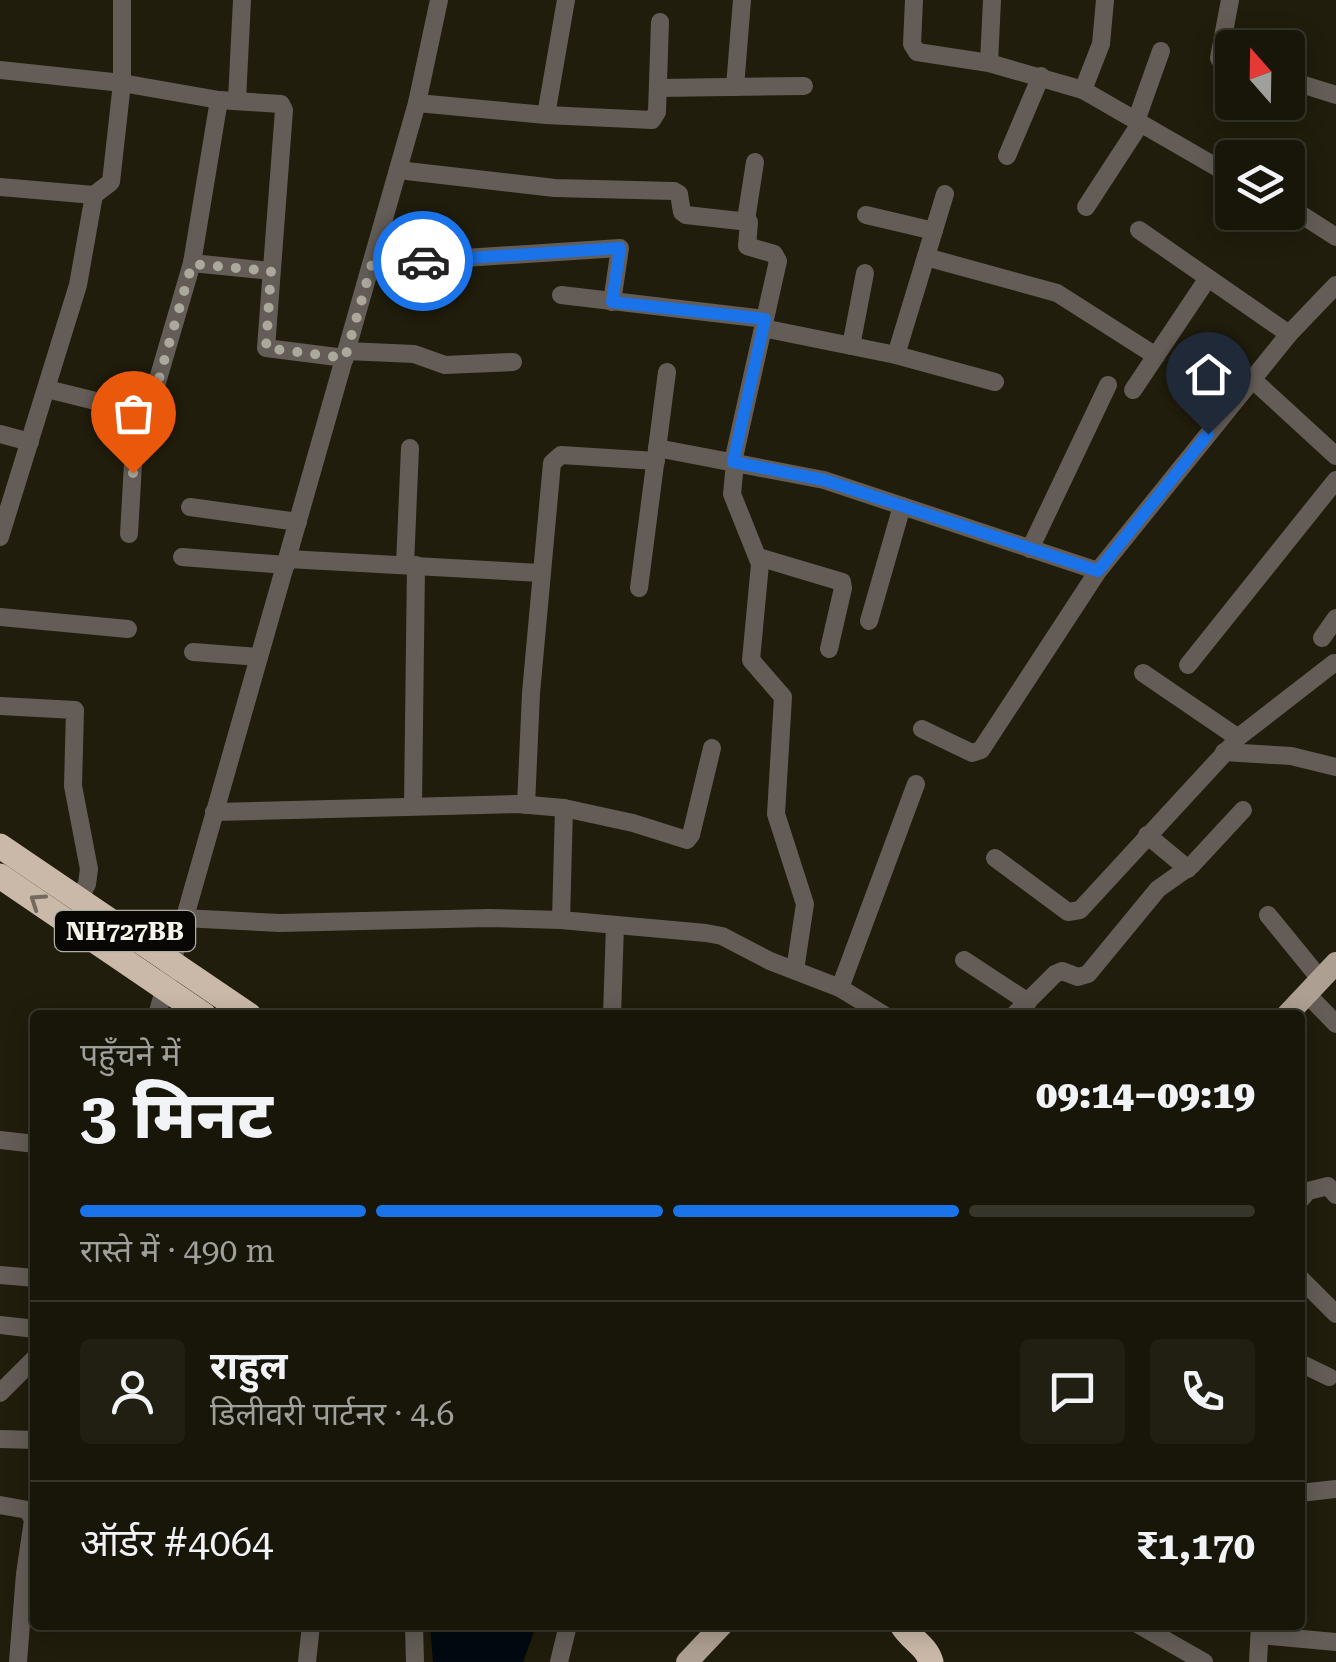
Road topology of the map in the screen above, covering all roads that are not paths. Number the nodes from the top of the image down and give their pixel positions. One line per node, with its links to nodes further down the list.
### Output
1 (122, 0): 16 (street)
2 (242, 0): 23 (street)
3 (439, 0): 24 (street)
4 (566, 0): 25 (street)
5 (742, 0): 19 (street)
6 (914, 0): 13 (street)
7 (992, 0): 13 (street)
8 (1105, 0): 21 (street)
9 (1230, 0): 11 (street)
10 (660, 22): 20 (street)
11 (1224, 30)
12 (1161, 51): 26 (street)
13 (989, 63): 15 (street)
14 (0, 70): 16 (street)
15 (1041, 76): 21 (street); 27 (street)
16 (122, 83): 23 (street); 33 (street)
17 (1305, 85): 22 (street)
18 (804, 86): 19 (street)
19 (736, 87): 20 (street)
20 (658, 88): 25 (street)
21 (1084, 90): 26 (street)
22 (1336, 95)
23 (228, 100): 42 (street); 44 (street)
24 (416, 103): 25 (street); 30 (street)
25 (546, 115)
26 (1138, 122): 29 (street); 34 (street)
27 (1006, 156)
28 (756, 162): 37 (street)
29 (1215, 166)
30 (398, 170): 37 (street); 43 (street)
31 (0, 187): 33 (street)
32 (945, 194): 39 (street)
33 (94, 195): 61 (street)
34 (1086, 207)
35 (866, 216): 39 (street)
36 (1305, 217): 40 (street)
37 (746, 220): 50 (street)
38 (1138, 230): 46 (street)
39 (934, 231): 41 (street)
40 (1336, 237)
41 (926, 257): 54 (street); 55 (street)
42 (192, 264): 44 (street); 63 (street)
43 (372, 264): 49 (street); 53 (street)
44 (271, 271): 53 (street)
45 (864, 272): 52 (street)
46 (1208, 278): 51 (street); 55 (street)
47 (1336, 285): 51 (street)
48 (561, 296): 49 (street)
49 (612, 302): 50 (street)
50 (764, 324): 52 (street); 69 (street)
51 (1289, 334): 58 (street)
52 (852, 346): 54 (street)
53 (346, 354): 56 (street); 73 (street)
54 (896, 355): 59 (street)
55 (1156, 356): 62 (street)
56 (513, 362)
57 (668, 372): 67 (street)
58 (1252, 379): 68 (street); 81 (street)
59 (995, 382)
60 (1108, 385): 76 (street)
61 (47, 389): 63 (street); 65 (street)
62 (1133, 390)
63 (136, 411): 74 (street)
64 (0, 434): 65 (street)
65 (30, 442): 75 (street)
66 (410, 448): 80 (street)
67 (657, 454): 69 (street); 82 (street); 83 (street)
68 (1336, 456)
69 (734, 462): 71 (street); 78 (street)
70 (1336, 480): 93 (street)
71 (902, 506): 76 (street); 86 (street)
72 (190, 508): 73 (street)
73 (298, 522): 79 (street)
74 (130, 534)
75 (0, 536)
76 (1030, 548): 81 (street)
77 (182, 557): 79 (street)
78 (758, 558): 89 (street); 118 (street)
79 (287, 562): 80 (street); 91 (street)
80 (410, 565): 82 (street); 102 (street)
81 (1098, 571): 96 (street)
82 (540, 574): 101 (street)
83 (639, 588)
84 (0, 617): 87 (street)
85 (1336, 618): 88 (street)
86 (869, 621)
87 (128, 629)
88 (1322, 638)
89 (829, 649)
90 (193, 652): 91 (street)
91 (259, 657): 105 (street)
92 (1334, 663): 97 (street)
93 (1188, 666)
94 (1143, 673): 97 (street)
95 (0, 706): 111 (street)
96 (922, 729)
97 (1230, 746): 99 (street); 106 (street)
98 (712, 748): 103 (street)
99 (1336, 767)
100 (916, 784): 120 (street)
101 (526, 805): 102 (street); 103 (street)
102 (414, 806): 105 (street)
103 (564, 808): 114 (street)
104 (1243, 810): 109 (street)
105 (214, 812): 113 (street)
106 (1147, 834): 108 (street); 109 (street)
107 (0, 846): 111 (highway, NH727BB)
108 (995, 858)
109 (1188, 869): 122 (street)
110 (0, 876): 121 (highway, NH727BB, one-way to 110)
111 (79, 899): 117 (highway, NH727BB)
112 (1268, 915): 119 (street)
113 (182, 918): 114 (street); 117 (street)
114 (562, 920): 115 (street)
115 (614, 925): 118 (street); 127 (street)
116 (964, 960): 122 (street)
117 (171, 963): 121 (street); 126 (highway, NH727BB)
118 (794, 970): 120 (street)
119 (1321, 979): 128 (main road); 129 (street)
120 (840, 988): 123 (street)
121 (165, 989): 124 (street); 125 (highway, NH727BB)
122 (1021, 1008)
123 (860, 1009)
124 (159, 1010)
125 (196, 1010)
126 (242, 1010)
127 (612, 1010)
128 (1292, 1010)
129 (1336, 1024)
130 (0, 1140): 131 (street)
131 (30, 1143)
132 (1305, 1194): 133 (street)
133 (1336, 1195)
134 (0, 1275): 135 (street)
135 (30, 1278)
136 (1305, 1283): 137 (street)
137 (1336, 1314)
138 (0, 1325): 139 (street)
139 (30, 1328)
140 (30, 1363): 143 (street)
141 (1305, 1365): 142 (street)
142 (1329, 1377)
143 (0, 1393)
144 (0, 1439): 145 (street)
145 (30, 1440)
146 (1336, 1489): 147 (street)
147 (1305, 1492)
148 (0, 1505): 149 (street)
149 (30, 1514)
150 (30, 1562): 160 (street)
151 (311, 1630): 161 (street)
152 (414, 1630): 162 (street)
153 (567, 1630): 163 (street)
154 (717, 1630): 164 (main road)
155 (904, 1630): 165 (highway); 166 (highway)
156 (1146, 1630): 159 (street)
157 (1260, 1630): 158 (street); 168 (street)
158 (1336, 1642)
159 (1181, 1657): 167 (street)
160 (18, 1662)
161 (308, 1662)
162 (415, 1662)
163 (559, 1662)
164 (686, 1662)
165 (905, 1662)
166 (931, 1662)
167 (1204, 1662)
168 (1258, 1662)

